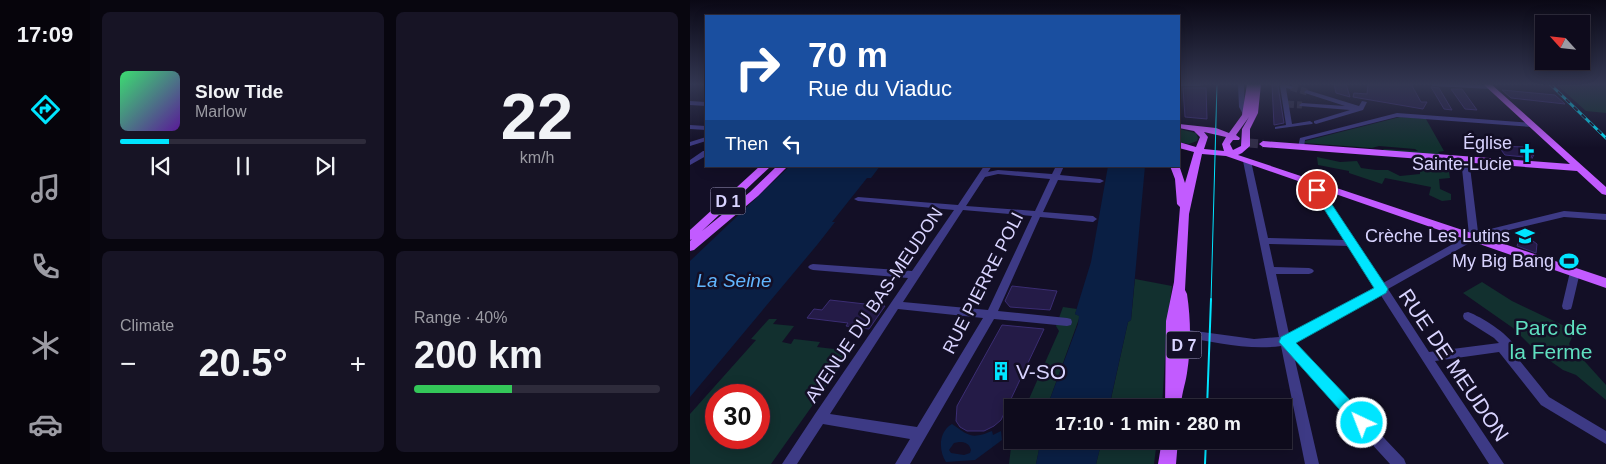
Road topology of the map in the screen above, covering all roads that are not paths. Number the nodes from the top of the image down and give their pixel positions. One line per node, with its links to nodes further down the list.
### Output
1 (1242, 106): 11 (street)
2 (1247, 106): 11 (main road)
3 (1256, 106): 23 (main road)
4 (1285, 106): 15 (street)
5 (1309, 106): 9 (street)
6 (1351, 106): 10 (street)
7 (1362, 106): 10 (street)
8 (1511, 106): 14 (main road)
9 (1323, 107): 10 (street); 12 (street)
10 (1361, 109): 12 (street)
11 (1246, 114): 21 (main road)
12 (1328, 118): 15 (street)
13 (1180, 124): 18 (main road)
14 (1532, 125): 24 (street); 40 (main road)
15 (1289, 126): 19 (street)
16 (690, 127): 17 (street)
17 (705, 128)
18 (1196, 128): 21 (main road); 28 (main road)
19 (1277, 128)
20 (1298, 132): 24 (street)
21 (1230, 136): 23 (main road); 30 (main road)
22 (705, 139): 25 (street)
23 (1248, 142): 30 (main road)
24 (1302, 143): 26 (main road); 31 (main road)
25 (690, 144)
26 (1263, 144)
27 (1180, 145): 28 (main road)
28 (1199, 150): 30 (main road); 49 (main road, D 7)
29 (705, 154): 33 (street)
30 (1230, 154): 32 (main road)
31 (1465, 159): 40 (main road); 55 (street)
32 (1247, 161): 44 (main road); 56 (street)
33 (690, 163)
34 (756, 167): 53 (main road, D 1)
35 (765, 167): 54 (main road, D 1)
36 (773, 167): 52 (main road, D 1)
37 (782, 167): 52 (main road, D 1)
38 (1060, 167): 42 (street, RUE PIERRE POLI)
39 (1175, 167): 49 (main road)
40 (1580, 168): 45 (main road)
41 (987, 169): 42 (street); 47 (street, AVENUE DU BAS-MEUDON)
42 (1054, 178): 43 (street); 48 (street, RUE PIERRE POLI)
43 (1100, 181)
44 (1320, 186): 55 (main road); 57 (street, RUE DE MEUDON)
45 (1606, 192)
46 (858, 199): 47 (street)
47 (960, 208): 48 (street); 63 (street, AVENUE DU BAS-MEUDON)
48 (1039, 214): 51 (street); 68 (street, RUE PIERRE POLI)
49 (1184, 214): 71 (main road, D 7)
50 (1606, 216): 55 (street)
51 (1093, 219)
52 (712, 227): 58 (main road, D 1)
53 (690, 230)
54 (690, 236)
55 (1474, 238): 62 (main road); 65 (street)
56 (1264, 241): 57 (street); 60 (street)
57 (1351, 243): 65 (street, RUE DE MEUDON)
58 (690, 247)
59 (813, 266): 63 (street)
60 (1270, 270): 61 (street); 72 (street)
61 (1309, 271)
62 (1575, 272): 64 (main road); 67 (street)
63 (915, 275): 66 (street, AVENUE DU BAS-MEUDON)
64 (1606, 283)
65 (1382, 289): 72 (street); 74 (street, RUE DE MEUDON)
66 (895, 304): 68 (street); 78 (street, AVENUE DU BAS-MEUDON)
67 (1567, 306)
68 (991, 314): 70 (street); 79 (street, RUE PIERRE POLI)
69 (1468, 316): 73 (street)
70 (1067, 322)
71 (1178, 333): 72 (street); 77 (main road, D 7)
72 (1286, 342): 75 (street); 76 (street)
73 (1502, 347): 74 (street); 80 (street)
74 (1426, 357): 87 (street, RUE DE MEUDON)
75 (1311, 368): 76 (street); 86 (street)
76 (1292, 371): 85 (street)
77 (1175, 399)
78 (819, 418): 79 (street); 82 (street, AVENUE DU BAS-MEUDON)
79 (919, 434): 83 (street, RUE PIERRE POLI)
80 (1606, 438)
81 (1169, 449): 84 (main road)
82 (789, 464)
83 (902, 464)
84 (1167, 464)
85 (1312, 464)
86 (1400, 464)
87 (1497, 464)

